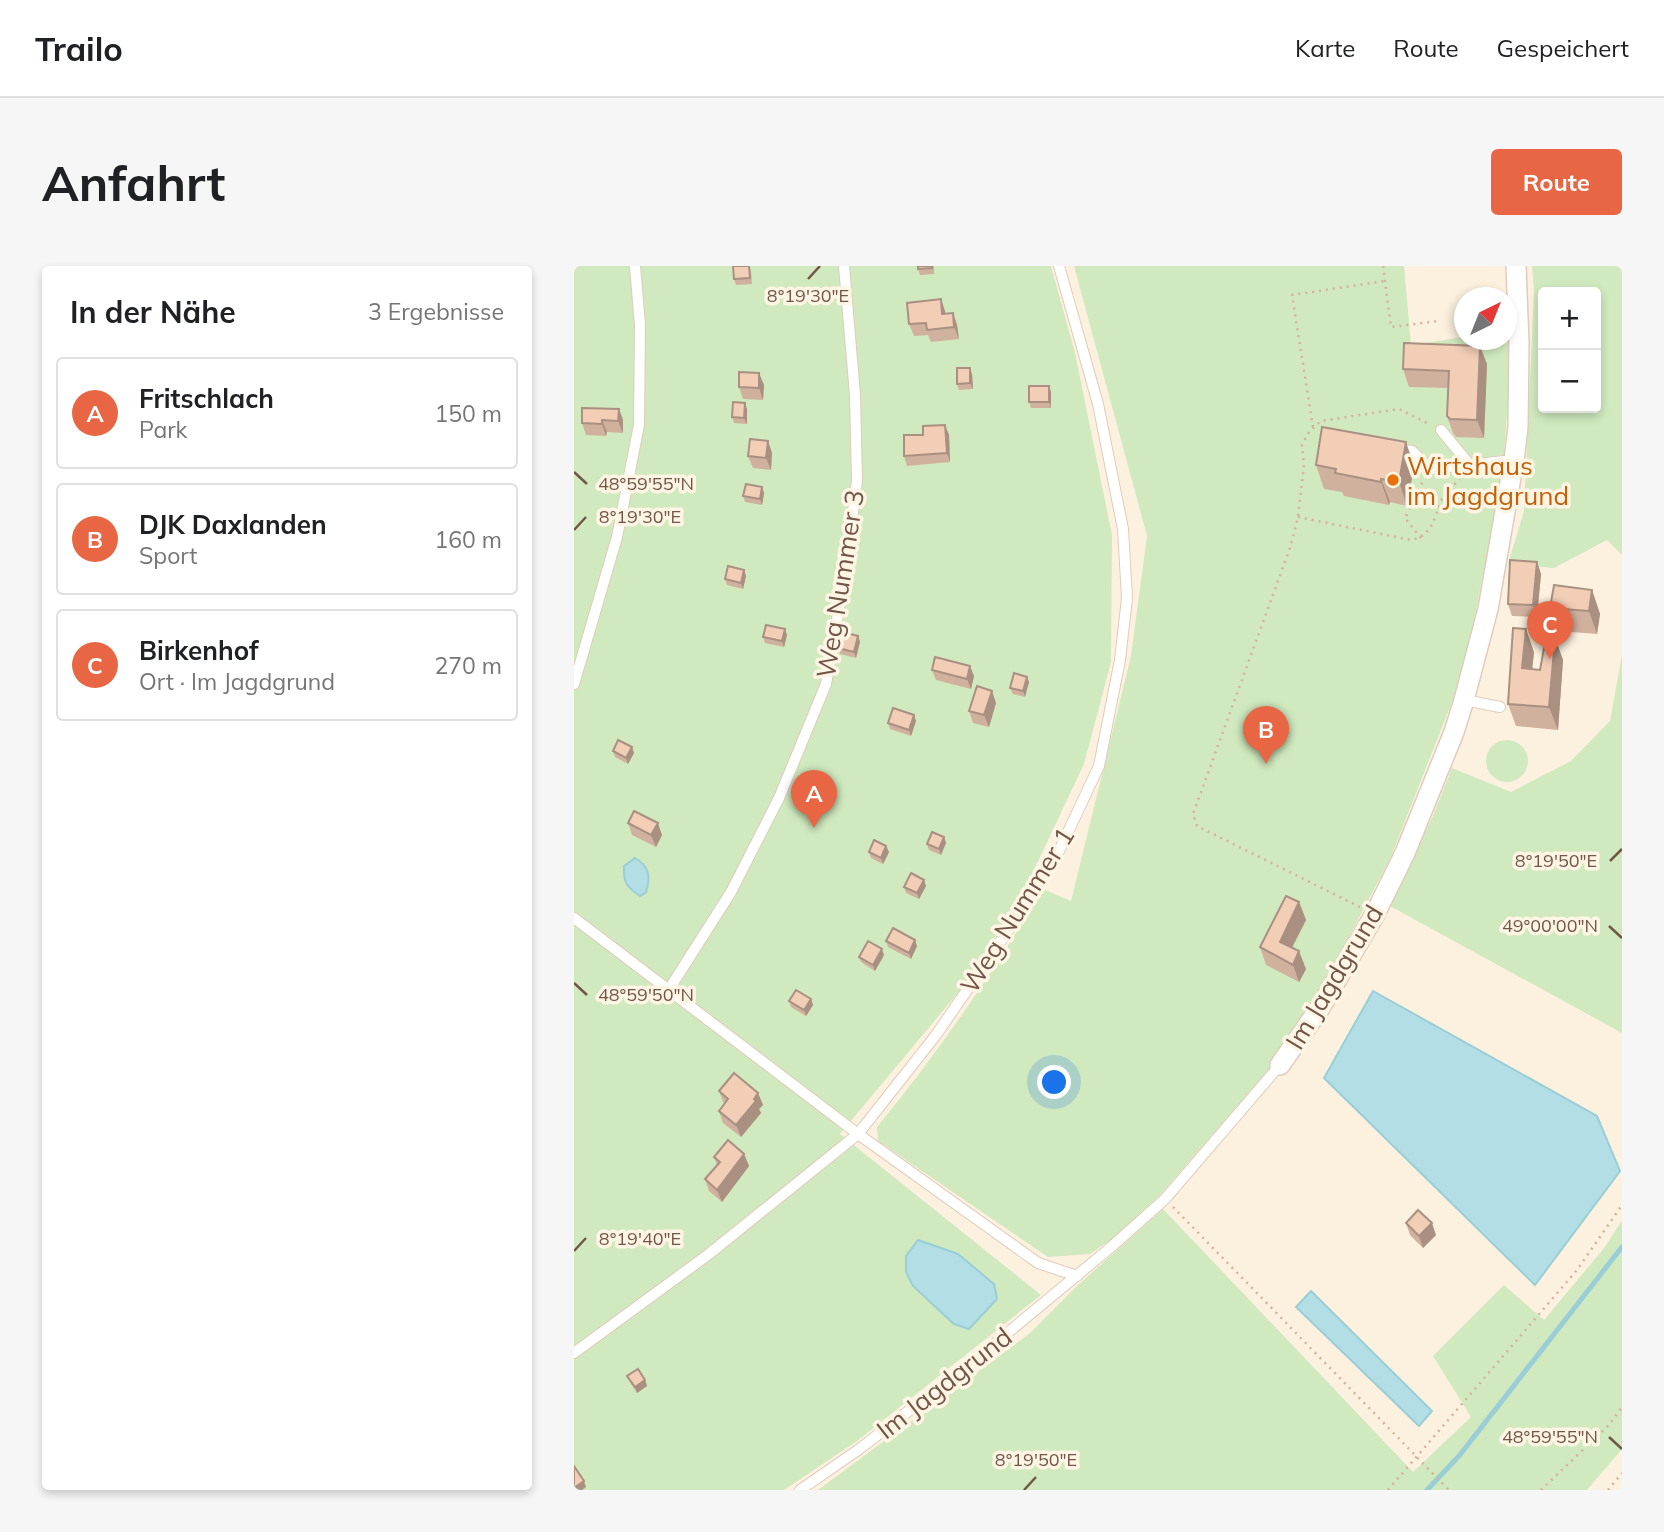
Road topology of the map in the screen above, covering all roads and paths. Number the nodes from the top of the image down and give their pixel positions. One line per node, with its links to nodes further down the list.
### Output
1 (635, 266): 16 (lane)
2 (844, 266): 21 (lane, Weg Nummer 3)
3 (1059, 266): 23 (lane, Weg Nummer 1)
4 (1383, 266): 6 (path)
5 (1516, 266): 11 (street, Im Jagdgrund)
6 (1385, 281): 7 (path); 8 (path)
7 (1439, 321)
8 (1313, 428): 9 (path); 14 (path)
9 (1441, 430): 12 (lane)
10 (1386, 447): 13 (lane)
11 (1514, 460): 12 (lane); 17 (street, Im Jagdgrund)
12 (1469, 464): 13 (lane); 15 (path)
13 (1430, 469): 15 (path)
14 (1298, 517): 15 (path); 19 (path)
15 (1421, 538)
16 (574, 684)
17 (1464, 700): 18 (lane); 19 (street, Im Jagdgrund)
18 (1500, 707)
19 (1375, 914): 22 (street, Im Jagdgrund)
20 (574, 918): 21 (lane)
21 (668, 991): 23 (lane)
22 (1280, 1065): 24 (lane, Im Jagdgrund)
23 (858, 1134): 26 (lane); 27 (lane, Weg Nummer 1)
24 (1165, 1199): 26 (lane, Im Jagdgrund); 29 (path)
25 (1622, 1205): 29 (path)
26 (1077, 1276): 32 (lane, Im Jagdgrund)
27 (574, 1353)
28 (1622, 1406): 34 (path)
29 (1417, 1459): 31 (path); 33 (path)
30 (1622, 1474): 35 (path)
31 (1448, 1489)
32 (800, 1490)
33 (1388, 1490)
34 (1541, 1490)
35 (1608, 1490)

